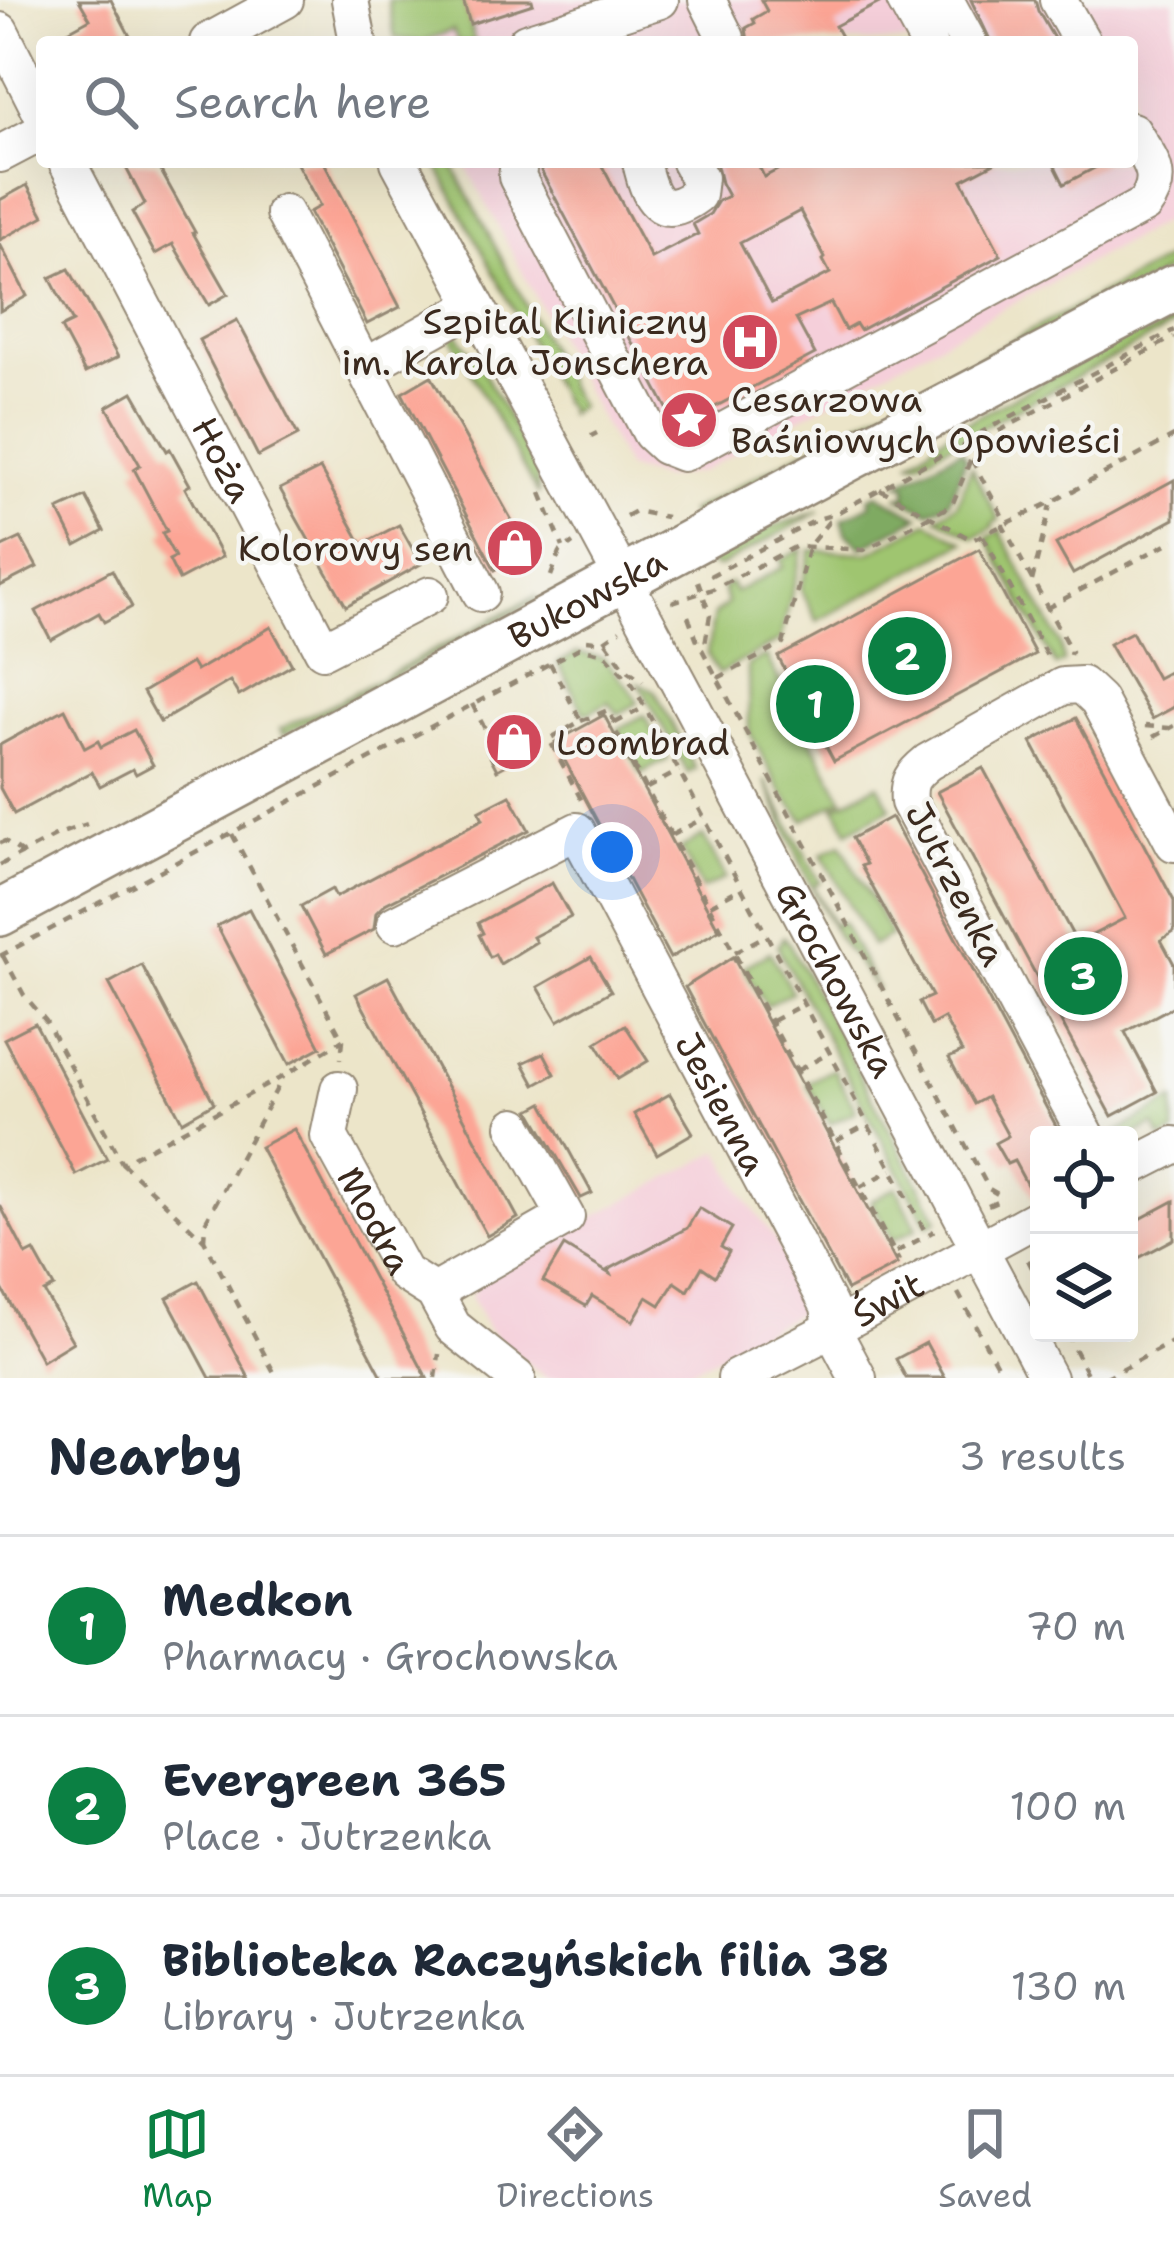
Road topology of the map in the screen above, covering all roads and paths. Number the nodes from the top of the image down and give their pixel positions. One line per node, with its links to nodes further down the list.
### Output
1 (285, 0): 10 (street)
2 (350, 0): 11 (street)
3 (660, 0): 8 (street)
4 (707, 0): 13 (street)
5 (905, 0): 14 (street)
6 (945, 0): 15 (street)
7 (1058, 0): 16 (street)
8 (610, 30): 12 (street)
9 (0, 31): 17 (street)
10 (219, 36)
11 (357, 36)
12 (569, 36)
13 (725, 36)
14 (925, 36)
15 (965, 36)
16 (1079, 36)
17 (36, 102)
18 (36, 135): 20 (street)
19 (1138, 142): 23 (street)
20 (0, 154)
21 (70, 168): 51 (street, Hoża)
22 (402, 168): 28 (street, Grochowska)
23 (518, 168)
24 (642, 168): 25 (street)
25 (693, 168)
26 (284, 213): 31 (street)
27 (1174, 288): 47 (main road, Bukowska)
28 (474, 306): 31 (street); 47 (street, Grochowska)
29 (1172, 336): 30 (path); 33 (path); 33 (path)
30 (1174, 352)
31 (364, 367): 49 (street)
32 (1174, 436): 37 (path)
33 (977, 440): 34 (path); 35 (path)
34 (963, 444): 35 (path); 36 (path)
35 (970, 458): 40 (path); 42 (path)
36 (880, 489): 39 (path); 40 (path)
37 (1052, 502): 42 (path); 48 (path)
38 (631, 513): 41 (path)
39 (835, 514): 45 (path); 46 (path)
40 (928, 517): 43 (path); 45 (path)
41 (664, 518)
42 (1003, 526): 43 (path); 48 (path)
43 (983, 536): 59 (path)
44 (1174, 540): 53 (path)
45 (808, 546): 50 (path); 58 (path)
46 (710, 576)
47 (623, 579): 61 (street, Grochowska); 78 (main road, Bukowska)
48 (1032, 581): 53 (path)
49 (481, 592)
50 (701, 592): 52 (path); 57 (path)
51 (430, 595)
52 (679, 598)
53 (1046, 608): 59 (path)
54 (688, 616): 57 (path)
55 (614, 633): 56 (path)
56 (589, 640)
57 (704, 653): 58 (path); 61 (path)
58 (717, 678): 96 (path)
59 (1059, 679): 72 (street); 89 (street, Jutrzenka)
60 (472, 704): 62 (path); 65 (path); 69 (path)
61 (692, 706): 97 (street, Grochowska)
62 (645, 707): 64 (path); 66 (path)
63 (581, 721): 64 (path)
64 (615, 723): 67 (path)
65 (494, 746)
66 (679, 771): 67 (path); 68 (path)
67 (646, 788): 70 (path)
68 (704, 818): 70 (path); 74 (path)
69 (232, 830): 78 (path); 82 (path)
70 (671, 836): 75 (path)
71 (0, 843): 73 (path)
72 (1174, 843)
73 (26, 862)
74 (742, 888): 75 (path); 77 (path)
75 (709, 905): 79 (path)
76 (395, 924): 102 (street, Jesienna)
77 (767, 935): 79 (path); 80 (path)
78 (1, 941): 92 (path)
79 (734, 952): 81 (path)
80 (804, 1004): 81 (path); 83 (path)
81 (771, 1022): 84 (path)
82 (343, 1040): 85 (path); 86 (path)
83 (830, 1053): 84 (path); 87 (path)
84 (797, 1070): 90 (path)
85 (282, 1077): 92 (path); 98 (path)
86 (339, 1089): 101 (street, Modra)
87 (868, 1124): 90 (path); 94 (path)
88 (515, 1126): 101 (street)
89 (1081, 1126)
90 (835, 1141): 95 (path)
91 (1174, 1145): 93 (street)
92 (122, 1163): 98 (path)
93 (1138, 1163)
94 (892, 1170): 95 (path); 97 (path)
95 (860, 1187): 100 (path)
96 (1021, 1214): 97 (street, Świt); 97 (path); 99 (path)
97 (971, 1233): 102 (street, Świt); 111 (street, Grochowska)
98 (203, 1240): 106 (path)
99 (1030, 1264)
100 (904, 1270)
101 (434, 1292): 108 (street, Modra)
102 (832, 1329): 109 (street, Świt); 110 (street, Jesienna)
103 (1174, 1340): 113 (path)
104 (1071, 1342): 112 (path)
105 (437, 1370): 107 (path)
106 (277, 1378)
107 (447, 1378)
108 (517, 1378)
109 (736, 1378)
110 (858, 1378)
111 (1048, 1378)
112 (1089, 1378)
113 (1105, 1378)

